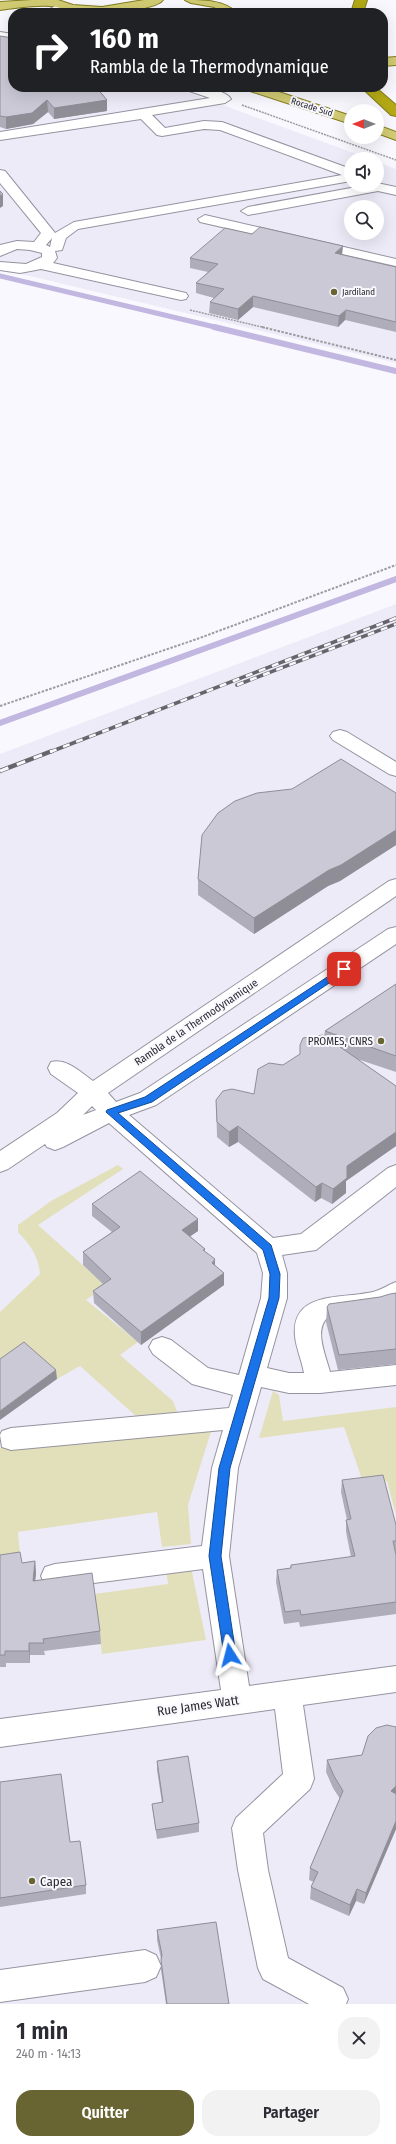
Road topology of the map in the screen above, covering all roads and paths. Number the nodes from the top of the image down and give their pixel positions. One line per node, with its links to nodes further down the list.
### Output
1 (157, 0): 7 (main road)
2 (191, 0): 8 (main road)
3 (223, 0): 9 (main road)
4 (0, 6): 5 (main road)
5 (61, 7): 6 (main road)
6 (76, 8)
7 (139, 8)
8 (226, 8)
9 (240, 8)
10 (205, 92): 13 (street)
11 (266, 92): 17 (main road, Rocade Sud)
12 (382, 92): 15 (highway)
13 (225, 99): 16 (street); 21 (path)
14 (108, 103): 16 (street)
15 (396, 112)
16 (127, 116): 19 (street); 27 (street)
17 (344, 118)
18 (384, 132): 20 (main road)
19 (0, 136)
20 (396, 136)
21 (396, 160)
22 (0, 174): 27 (street)
23 (396, 191): 24 (street)
24 (205, 219): 25 (street); 29 (street)
25 (189, 221)
26 (79, 240): 27 (street)
27 (47, 248): 28 (street); 30 (street)
28 (1, 258): 30 (street)
29 (396, 263)
30 (42, 265): 31 (street)
31 (181, 296)
32 (188, 310): 33 (path)
33 (396, 360)
34 (396, 565): 35 (path)
35 (0, 706)
36 (340, 736): 37 (street)
37 (396, 770)
38 (396, 886): 41 (street, Rambla de la Thermodynamique)
39 (396, 934): 42 (street)
40 (58, 1068): 41 (street)
41 (93, 1092): 42 (street); 43 (street, Rambla de la Thermodynamique)
42 (111, 1112): 45 (street); 46 (street)
43 (0, 1164)
44 (396, 1174): 46 (street)
45 (0, 1180)
46 (268, 1248): 50 (street)
47 (396, 1292): 51 (street)
48 (162, 1347): 50 (street)
49 (396, 1375): 51 (street)
50 (250, 1382): 51 (street); 52 (street)
51 (320, 1383)
52 (239, 1418): 53 (street); 54 (street)
53 (11, 1439)
54 (215, 1556): 55 (street); 58 (street)
55 (55, 1576)
56 (396, 1679): 57 (street, Rue James Watt)
57 (287, 1693): 58 (street, Rue James Watt); 62 (street)
58 (237, 1700): 59 (street, Rue James Watt)
59 (0, 1733)
60 (145, 1966): 61 (street)
61 (0, 1986)
62 (332, 1999)

